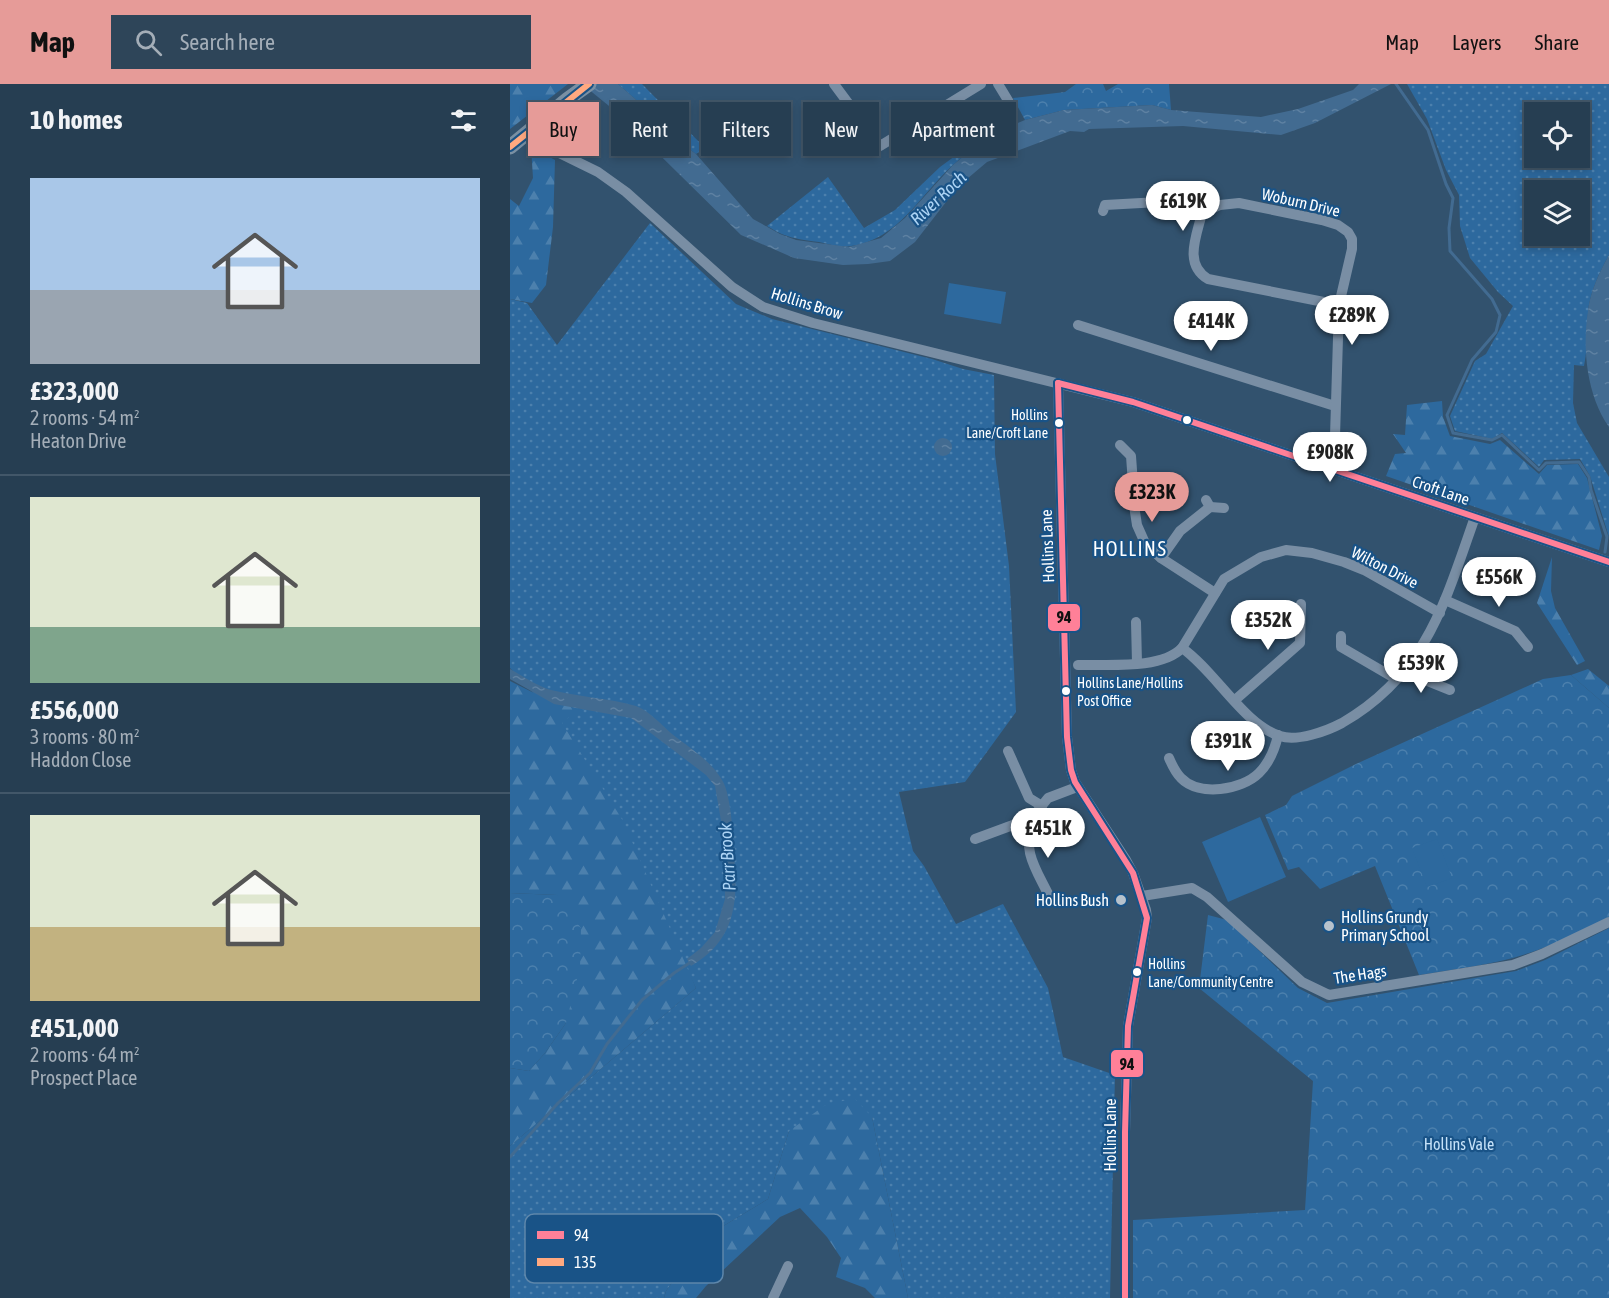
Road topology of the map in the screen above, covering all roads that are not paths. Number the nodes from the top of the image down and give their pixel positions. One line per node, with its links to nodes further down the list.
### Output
1 (589, 84): 5 (highway)
2 (834, 84): 3 (street)
3 (981, 84)
4 (998, 84): 6 (street)
5 (564, 102)
6 (1009, 102)
7 (528, 133): 8 (highway)
8 (510, 147)
9 (565, 156): 14 (street, Hollins Brow)
10 (1103, 212): 11 (street)
11 (1202, 213): 12 (street); 12 (street, Woburn Drive)
12 (1339, 305): 15 (street)
13 (1078, 326): 15 (street)
14 (1058, 382): 17 (street, Croft Lane); 38 (street, Hollins Lane)
15 (1335, 406): 17 (street)
16 (1120, 445): 20 (street)
17 (1334, 469): 19 (street, Croft Lane)
18 (1224, 508): 20 (street)
19 (1475, 517): 21 (street, Croft Lane); 23 (street)
20 (1161, 558): 22 (street)
21 (1609, 562)
22 (1215, 593): 25 (street, Wilton Drive); 29 (street, Wilton Drive)
23 (1445, 600): 25 (street); 28 (street)
24 (1301, 604): 34 (street)
25 (1440, 613): 32 (street)
26 (1136, 622): 30 (street)
27 (1341, 636): 32 (street)
28 (1528, 647)
29 (1182, 648): 30 (street); 34 (street)
30 (1137, 663): 31 (street)
31 (1078, 665)
32 (1400, 675): 33 (street); 35 (street)
33 (1450, 690)
34 (1235, 700): 35 (street)
35 (1278, 735): 37 (street)
36 (1008, 751): 39 (street)
37 (1169, 758)
38 (1077, 787): 39 (street); 42 (street, Hollins Lane)
39 (1042, 806): 40 (street)
40 (1032, 818): 41 (street); 43 (street)
41 (975, 839)
42 (1142, 896): 44 (street, The Hags); 47 (street, Hollins Lane)
43 (1051, 900)
44 (1609, 921)
45 (788, 1266): 46 (street)
46 (773, 1298)
47 (1125, 1298)

